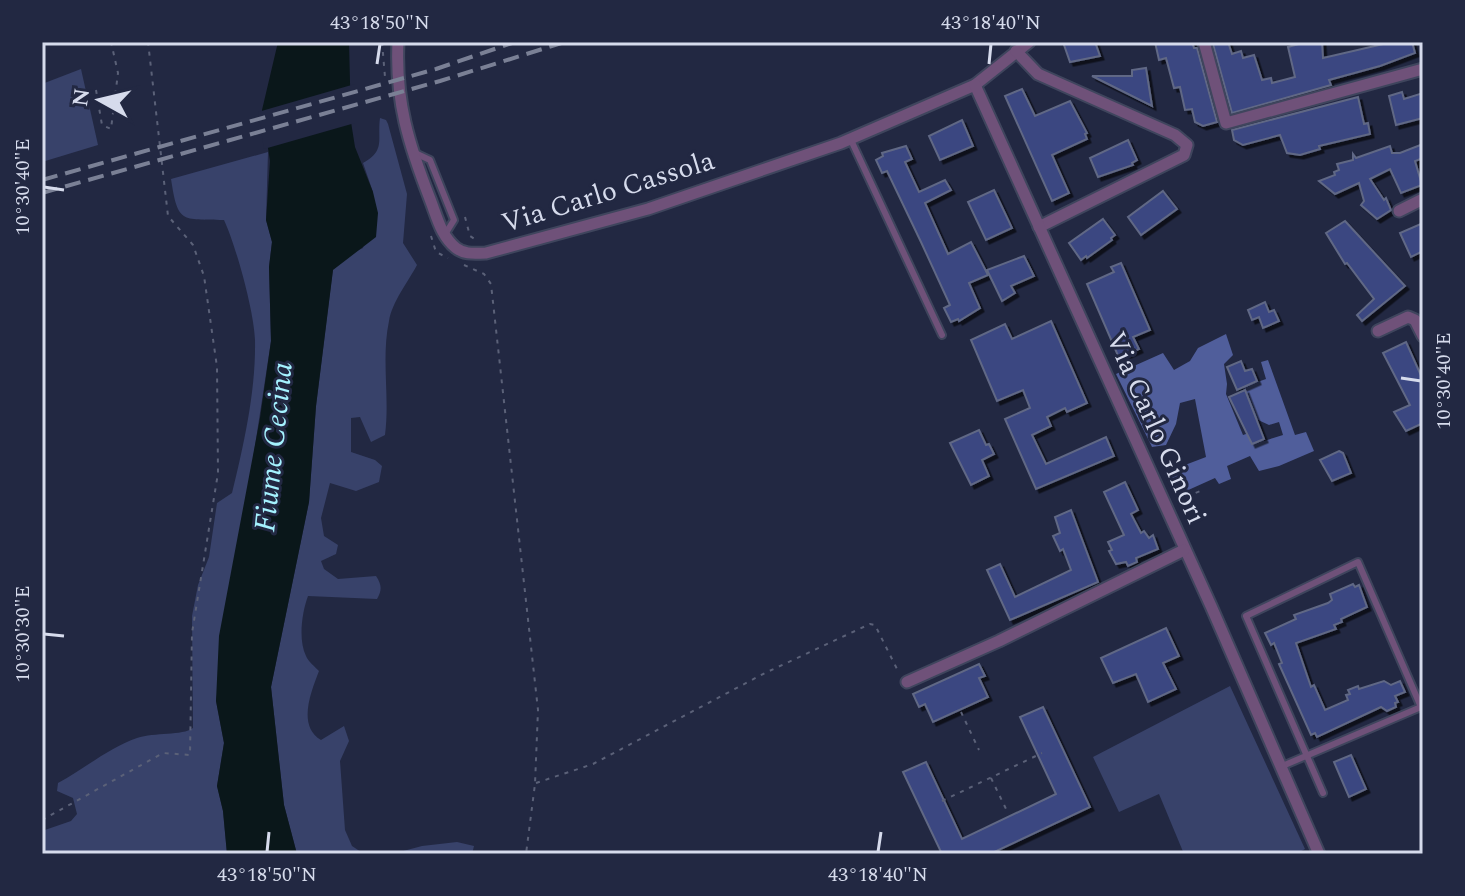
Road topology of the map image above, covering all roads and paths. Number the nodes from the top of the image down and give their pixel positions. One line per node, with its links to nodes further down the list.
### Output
1 (111, 42): 11 (path)
2 (148, 42): 36 (path)
3 (382, 42): 9 (path)
4 (398, 42): 12 (street, Via Carlo Cassola)
5 (1029, 42): 7 (street)
6 (1204, 42): 8 (street)
7 (1016, 51): 10 (street); 15 (street)
8 (1423, 69)
9 (385, 79)
10 (975, 85): 12 (street, Via Carlo Cassola); 15 (street, Via Carlo Ginori)
11 (96, 90)
12 (850, 138): 20 (lane)
13 (1423, 199): 14 (street)
14 (1399, 211)
15 (1039, 227): 23 (street, Via Carlo Ginori)
16 (431, 238): 17 (path)
17 (448, 258)
18 (460, 263): 32 (path)
19 (1378, 331): 21 (street)
20 (942, 335)
21 (1423, 336)
22 (1203, 490): 23 (path)
23 (1164, 505): 24 (street, Via Carlo Ginori)
24 (1184, 550): 25 (street); 30 (street, Via Carlo Ginori)
25 (907, 682): 32 (path)
26 (961, 712): 27 (path)
27 (979, 750)
28 (1042, 753): 31 (path)
29 (1307, 755): 29 (lane); 30 (lane); 33 (lane)
30 (1280, 767): 38 (street, Via Carlo Ginori)
31 (991, 778): 34 (path); 35 (path)
32 (535, 784): 37 (path)
33 (1323, 793)
34 (942, 801)
35 (1008, 813)
36 (42, 820)
37 (526, 854)
38 (1319, 854)

